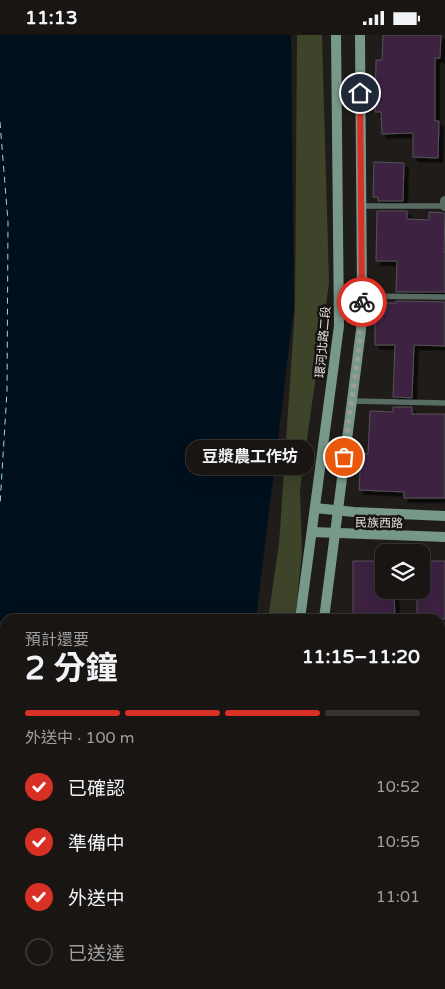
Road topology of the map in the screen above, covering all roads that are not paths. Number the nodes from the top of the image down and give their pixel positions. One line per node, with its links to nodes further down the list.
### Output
1 (336, 35): 10 (main road, 環河北路二段)
2 (360, 35): 4 (main road)
3 (445, 201): 5 (street)
4 (360, 206): 5 (lane); 6 (main road)
5 (445, 206)
6 (362, 295): 7 (lane); 8 (main road)
7 (445, 297)
8 (352, 401): 9 (lane); 11 (main road)
9 (445, 403)
10 (315, 509): 11 (main road, 民族西路); 13 (main road, 環河北路二段)
11 (338, 511): 12 (main road, 民族西路); 14 (main road)
12 (445, 516)
13 (312, 532): 14 (main road, 民族西路); 16 (main road, 環河北路二段)
14 (336, 533): 15 (main road, 民族西路); 17 (main road)
15 (445, 537)
16 (301, 614)
17 (325, 614)

